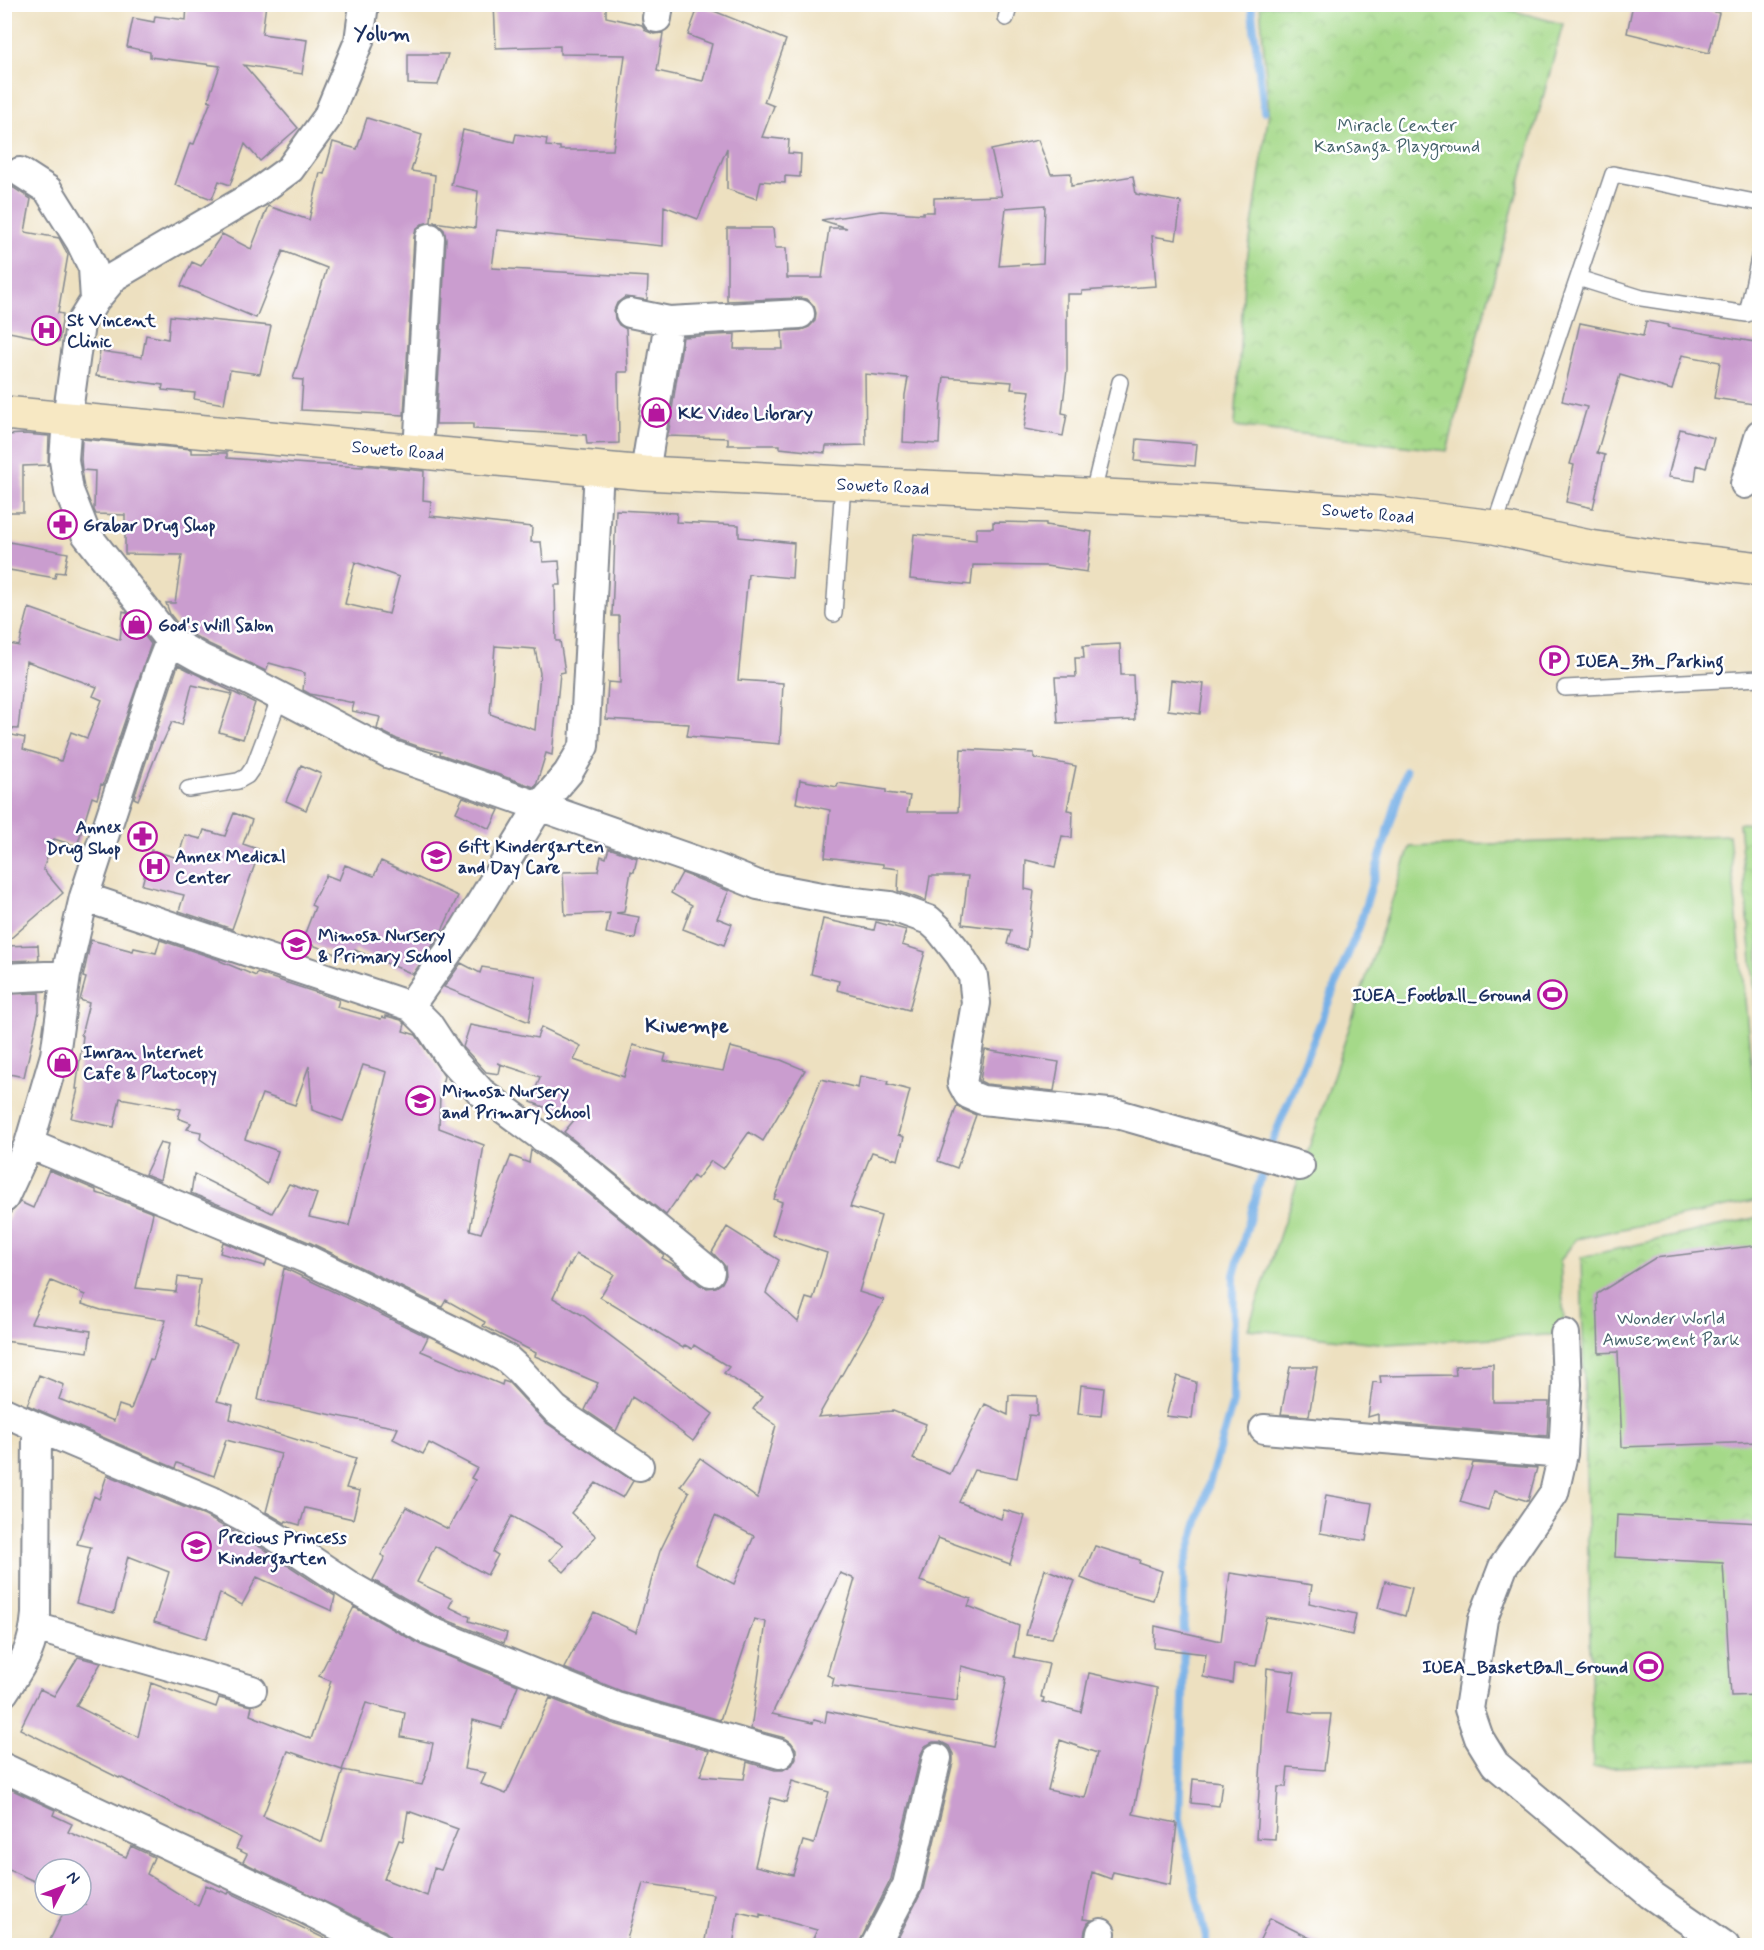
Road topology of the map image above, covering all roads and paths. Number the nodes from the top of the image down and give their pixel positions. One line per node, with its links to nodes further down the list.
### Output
1 (364, 4): 7 (street)
2 (20, 172): 7 (street)
3 (1760, 203): 6 (lane)
4 (430, 238): 15 (street)
5 (1760, 253): 6 (lane)
6 (1578, 278): 21 (lane)
7 (95, 300): 13 (street)
8 (630, 313): 10 (street)
9 (800, 314): 10 (street)
10 (669, 321): 17 (street)
11 (1120, 382): 20 (lane)
12 (4, 413): 13 (street, Soweto Road)
13 (67, 419): 15 (street, Soweto Road); 24 (street)
14 (1760, 434): 19 (street)
15 (418, 452): 16 (street, Soweto Road)
16 (599, 470): 17 (street, Soweto Road); 29 (street)
17 (645, 473): 18 (street, Soweto Road)
18 (843, 484): 20 (street, Soweto Road); 23 (lane)
19 (1745, 484)
20 (1092, 497): 21 (street, Soweto Road)
21 (1494, 527): 22 (street, Soweto Road)
22 (1760, 569)
23 (834, 614)
24 (170, 641): 27 (street); 30 (street)
25 (1760, 678): 26 (lane)
26 (1565, 688)
27 (280, 697): 28 (lane); 29 (street)
28 (188, 789)
29 (539, 807): 33 (street); 35 (street)
30 (84, 897): 31 (street); 33 (street)
31 (66, 975): 32 (street); 34 (street)
32 (4, 978)
33 (410, 1006): 37 (street)
34 (29, 1144): 36 (street); 43 (street)
35 (1300, 1166)
36 (4, 1198)
37 (710, 1272)
38 (1565, 1334): 42 (street)
39 (4, 1412): 40 (street)
40 (37, 1427): 44 (street); 47 (street)
41 (1264, 1429): 42 (street)
42 (1563, 1454): 52 (street)
43 (639, 1466)
44 (35, 1627): 45 (street); 46 (street)
45 (252, 1690)
46 (4, 1692)
47 (780, 1754)
48 (937, 1758): 51 (street)
49 (4, 1768): 50 (street)
50 (378, 1946)
51 (875, 1946)
52 (1725, 1946)

